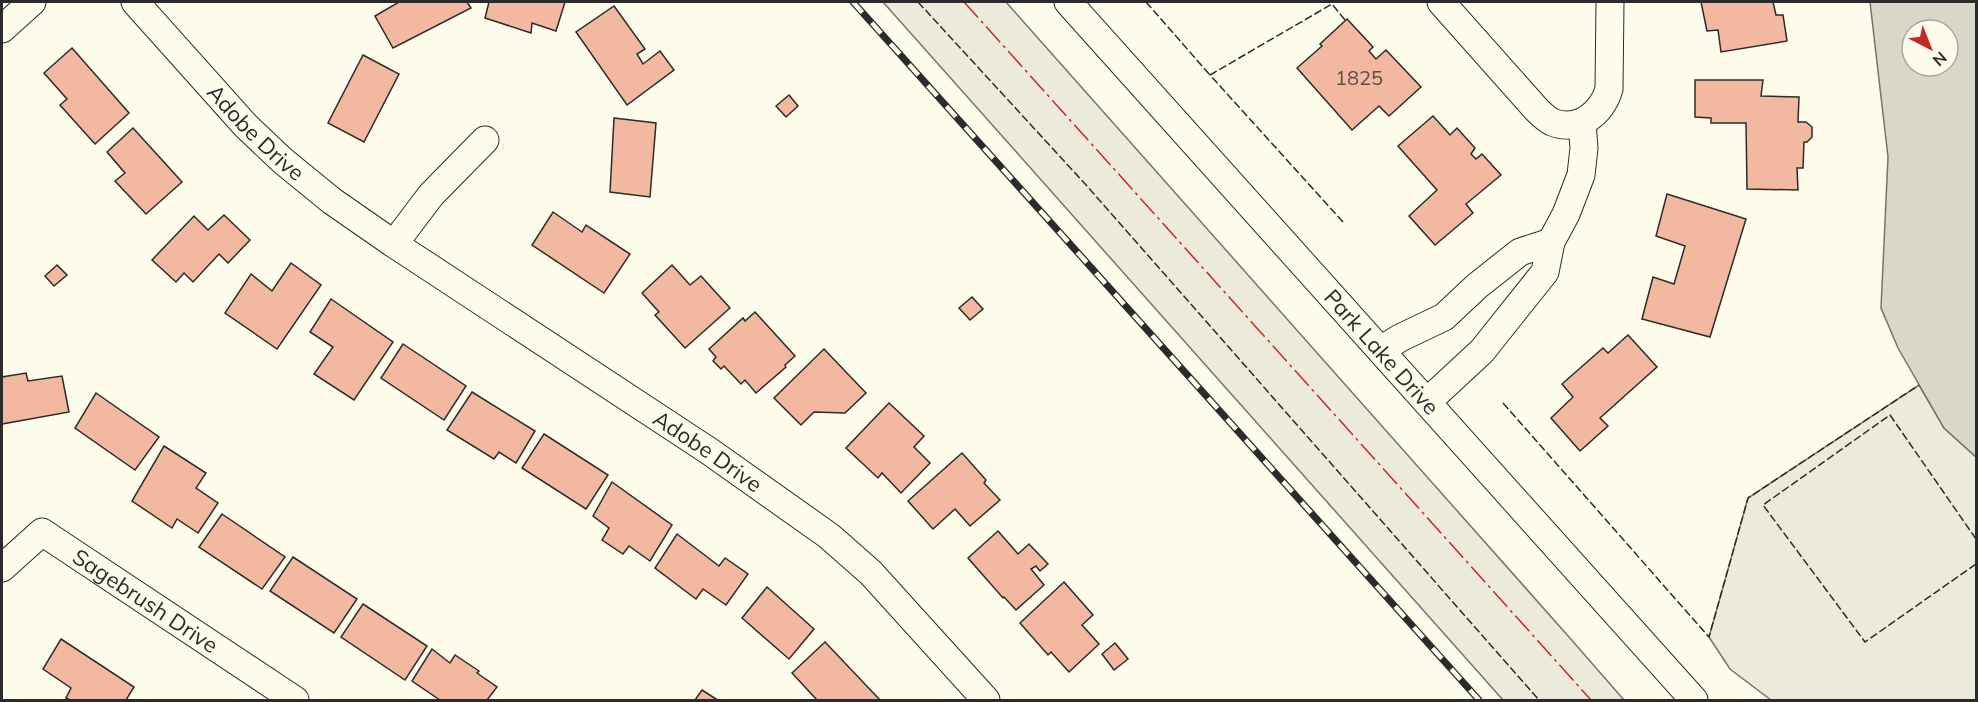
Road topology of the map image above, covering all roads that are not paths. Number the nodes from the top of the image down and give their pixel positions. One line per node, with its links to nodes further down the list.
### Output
1 (32, 2): 6 (street)
2 (135, 2): 10 (street, Adobe Drive)
3 (1068, 2): 11 (street, Park Lake Drive)
4 (1441, 2): 7 (street)
5 (1610, 2): 7 (street)
6 (2, 29)
7 (1582, 122): 9 (street)
8 (485, 140): 10 (street)
9 (1551, 242): 11 (street); 12 (street)
10 (394, 244): 15 (street, Adobe Drive)
11 (1381, 350): 12 (street, Park Lake Drive)
12 (1427, 402): 16 (street, Park Lake Drive)
13 (2, 568): 14 (street, Sagebrush Drive)
14 (295, 700)
15 (986, 700)
16 (1694, 700)

